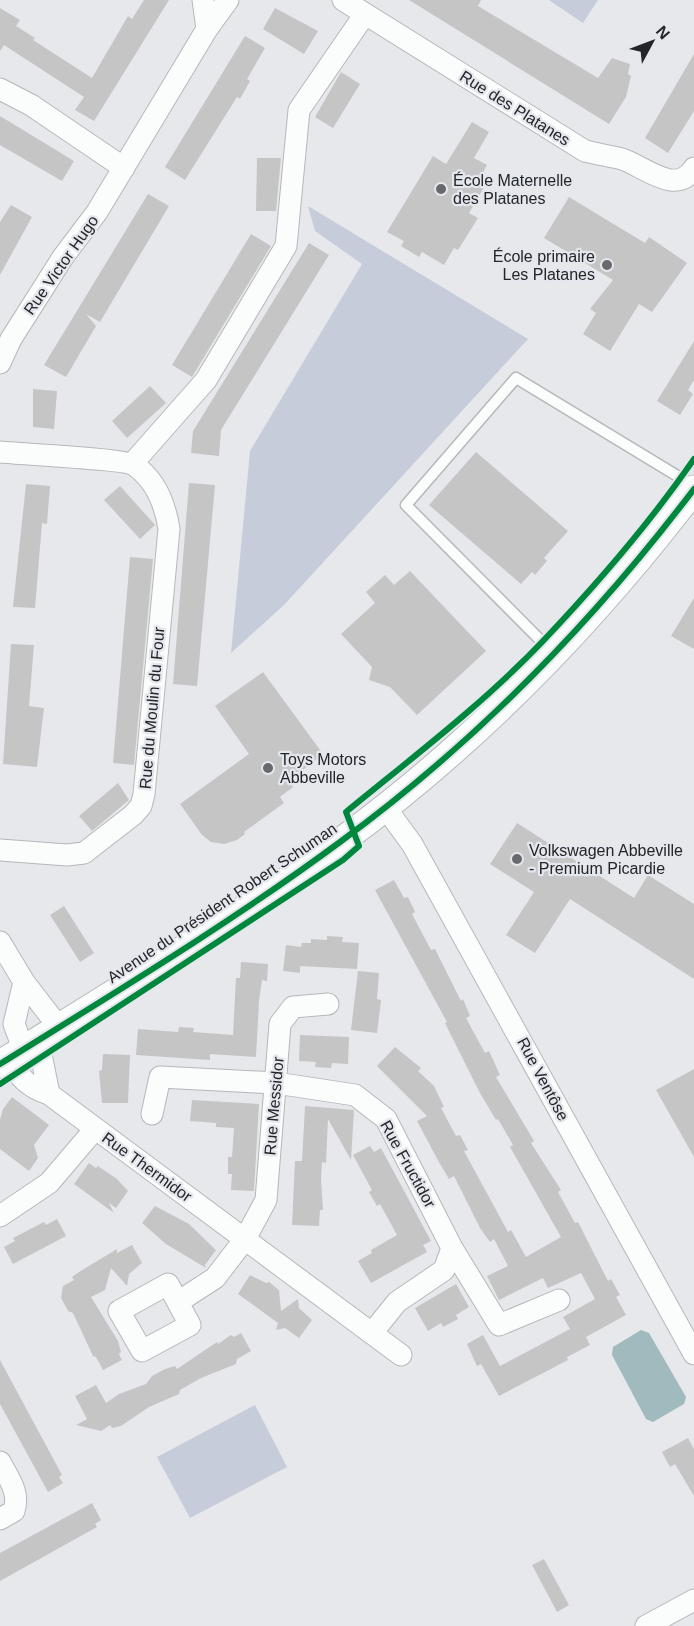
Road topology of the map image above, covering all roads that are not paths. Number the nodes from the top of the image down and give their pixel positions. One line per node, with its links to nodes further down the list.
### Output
1 (203, 0): 5 (street)
2 (228, 0): 5 (street, Rue Victor Hugo)
3 (343, 0): 4 (street, Rue des Platanes)
4 (365, 14): 8 (street, Rue des Platanes); 11 (street)
5 (207, 29): 7 (street, Rue Victor Hugo)
6 (0, 89): 7 (street)
7 (124, 168): 9 (street, Rue Victor Hugo)
8 (694, 168)
9 (0, 363)
10 (0, 452): 11 (street)
11 (132, 464): 15 (street, Rue du Moulin du Four)
12 (694, 488): 13 (street, Avenue du Président Robert Schuman); 13 (lane)
13 (554, 654): 14 (street, Avenue du Président Robert Schuman)
14 (385, 807): 19 (street, Avenue du Président Robert Schuman); 30 (street, Rue Ventôse)
15 (0, 850)
16 (0, 942): 17 (street)
17 (24, 982): 19 (street); 19 (street)
18 (328, 1004): 20 (street, Rue Messidor)
19 (25, 1047): 21 (street); 21 (street, Rue Thermidor)
20 (276, 1083): 22 (street, Rue Fructidor); 25 (street, Rue Messidor); 26 (street, Rue Fructidor)
21 (49, 1094): 23 (street, Rue Thermidor)
22 (152, 1114)
23 (95, 1129): 24 (street); 25 (street, Rue Thermidor)
24 (0, 1216)
25 (245, 1239): 28 (street); 29 (street, Rue Thermidor)
26 (452, 1248): 27 (street, Rue Fructidor); 29 (street)
27 (559, 1300)
28 (178, 1302)
29 (372, 1333): 31 (street, Rue Thermidor)
30 (693, 1350)
31 (401, 1355)
32 (0, 1462): 33 (street)
33 (0, 1519)
34 (694, 1600): 35 (street)
35 (646, 1626)

